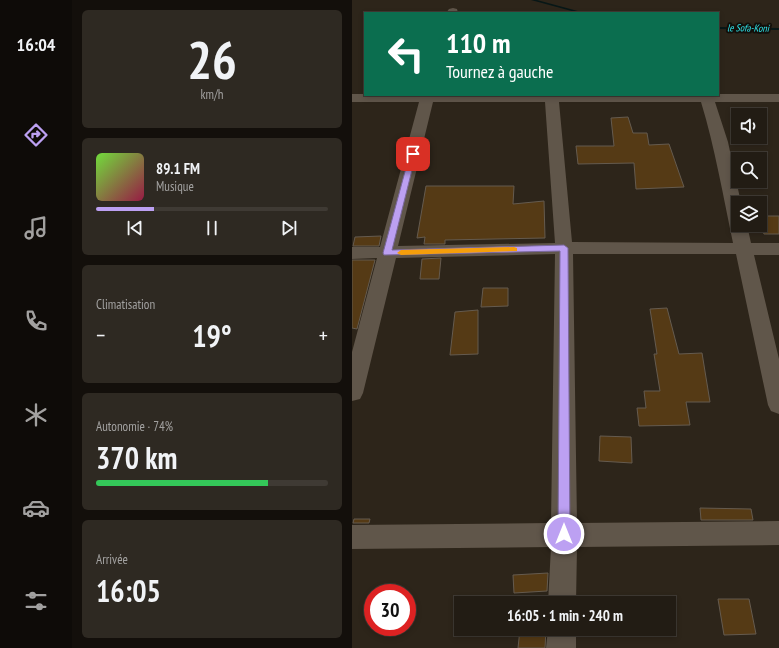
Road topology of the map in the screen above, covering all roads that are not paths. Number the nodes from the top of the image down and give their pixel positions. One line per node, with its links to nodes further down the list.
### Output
1 (428, 96): 3 (street); 4 (street); 10 (street)
2 (707, 96): 3 (street); 5 (street); 7 (street)
3 (552, 97): 6 (street)
4 (352, 98)
5 (779, 98)
6 (564, 248): 7 (street); 10 (street); 14 (street)
7 (743, 248): 8 (street); 12 (street)
8 (779, 249)
9 (352, 253): 10 (street)
10 (387, 253): 11 (street)
11 (352, 393)
12 (779, 405)
13 (779, 533): 14 (street)
14 (564, 534): 15 (street); 16 (street)
15 (352, 537)
16 (562, 596)
17 (562, 636): 18 (street)
18 (561, 648)

